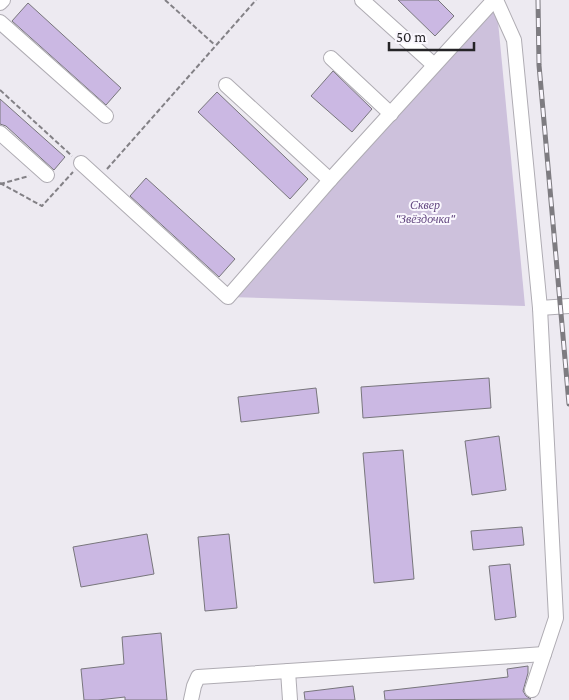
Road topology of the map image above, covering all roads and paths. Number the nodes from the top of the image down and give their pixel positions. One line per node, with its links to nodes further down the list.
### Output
1 (3, 0): 6 (street)
2 (165, 0): 8 (path)
3 (256, 0): 8 (path)
4 (362, 0): 10 (street)
5 (495, 0): 10 (street); 22 (street)
6 (0, 3)
7 (0, 22): 14 (street)
8 (215, 45): 18 (path)
9 (331, 58): 13 (street)
10 (434, 66): 13 (street)
11 (226, 85): 19 (street)
12 (0, 90): 16 (path)
13 (391, 114): 19 (street)
14 (106, 116)
15 (0, 133): 17 (street)
16 (81, 163): 18 (street); 20 (path)
17 (47, 175): 20 (path)
18 (98, 179): 19 (street)
19 (330, 180)
20 (1, 184)
21 (569, 306): 22 (street)
22 (540, 308): 23 (street)
23 (544, 654): 24 (street); 25 (street)
24 (288, 671): 26 (street); 27 (street)
25 (532, 690)
26 (191, 700)
27 (290, 700)

